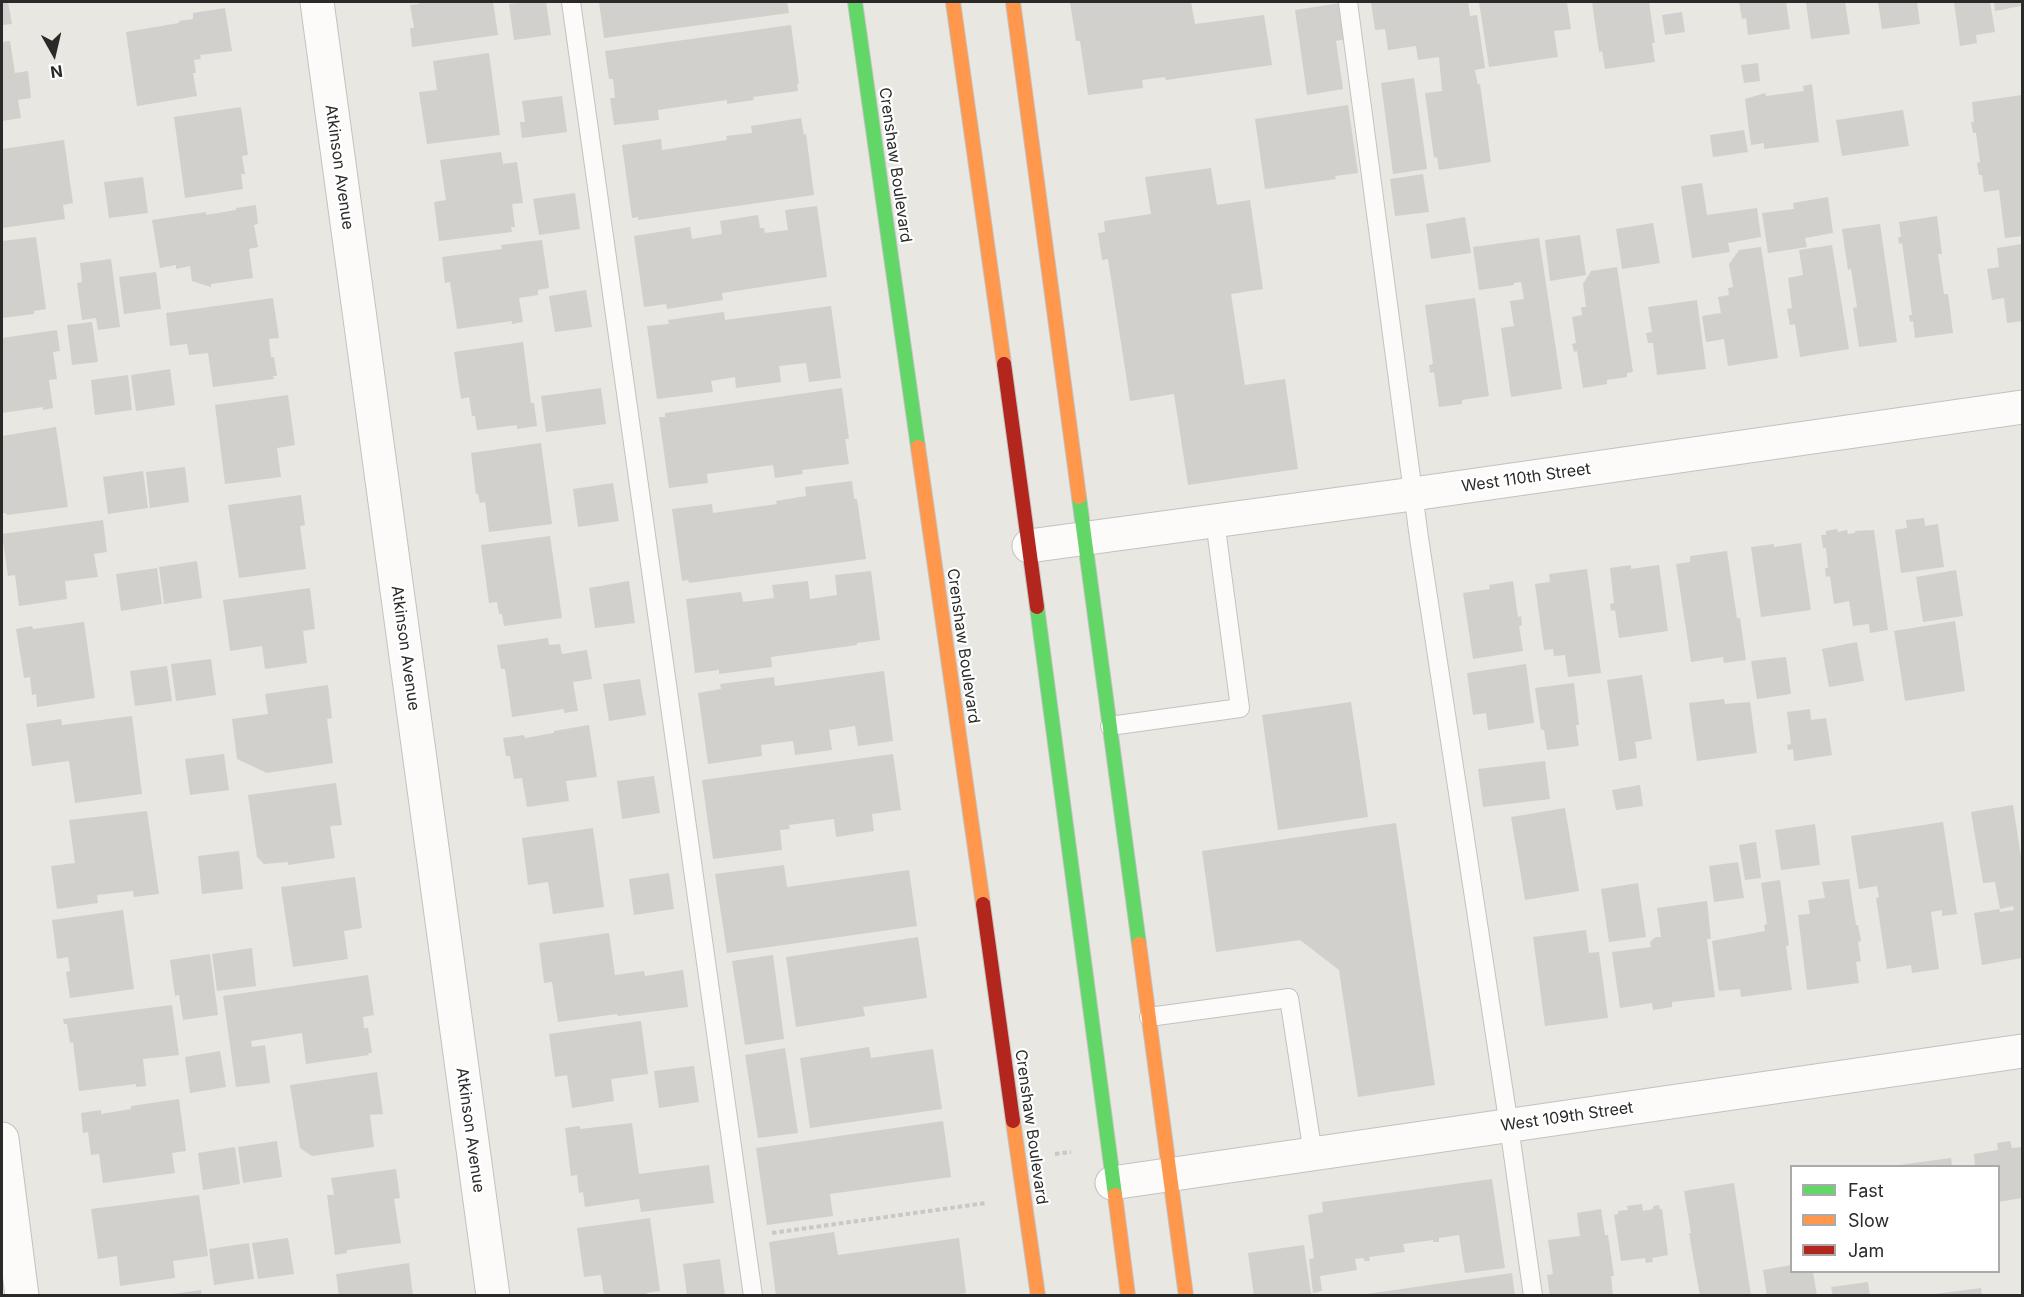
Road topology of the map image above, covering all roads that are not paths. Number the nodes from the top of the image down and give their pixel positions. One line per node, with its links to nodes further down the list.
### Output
1 (317, 2): 21 (street, Atkinson Avenue)
2 (571, 2): 22 (lane)
3 (855, 2): 23 (main road, Crenshaw Boulevard)
4 (952, 2): 11 (main road)
5 (1013, 2): 10 (main road)
6 (1348, 2): 8 (lane)
7 (2022, 406): 8 (street, West 110th Street)
8 (1413, 495): 9 (street, West 110th Street); 15 (lane)
9 (1215, 521): 10 (street, West 110th Street); 12 (lane)
10 (1085, 538): 11 (street, West 110th Street); 12 (main road)
11 (1029, 546): 19 (main road)
12 (1110, 726): 13 (main road)
13 (1149, 1017): 17 (lane); 18 (main road)
14 (2022, 1052): 15 (street, West 109th Street)
15 (1509, 1126): 17 (street, West 109th Street); 26 (lane)
16 (2, 1139): 20 (street)
17 (1313, 1154): 18 (street, West 109th Street)
18 (1170, 1174): 19 (street, West 109th Street); 25 (main road)
19 (1112, 1183): 24 (main road)
20 (22, 1296)
21 (493, 1296)
22 (753, 1296)
23 (1038, 1296)
24 (1128, 1296)
25 (1186, 1296)
26 (1533, 1296)

